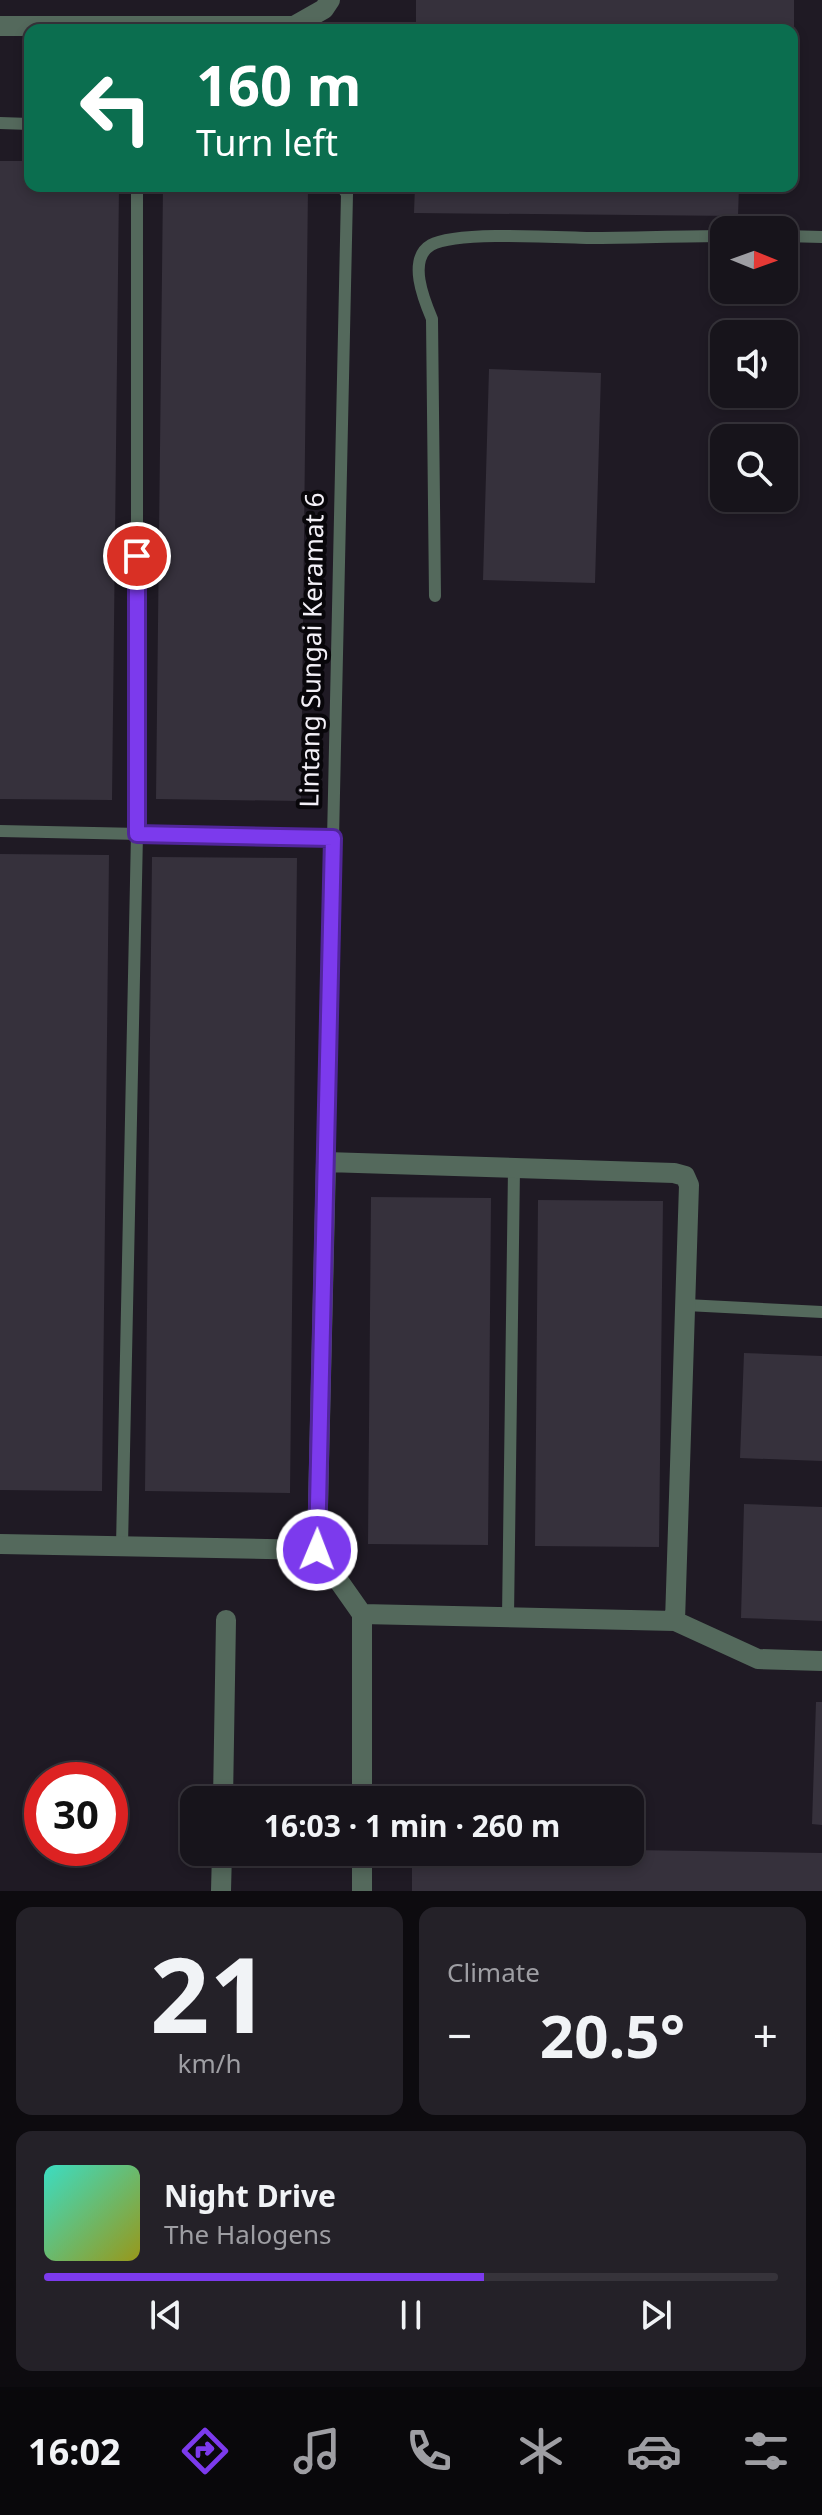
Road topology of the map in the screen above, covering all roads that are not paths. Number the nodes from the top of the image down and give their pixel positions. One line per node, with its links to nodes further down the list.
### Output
1 (330, 0): 2 (street)
2 (298, 24)
3 (0, 26): 4 (street)
4 (24, 26)
5 (0, 123): 6 (lane)
6 (24, 124)
7 (137, 192): 14 (lane)
8 (346, 192): 15 (lane, Lintang Sungai Keramat 6)
9 (710, 236): 12 (lane)
10 (798, 236): 11 (lane)
11 (822, 237)
12 (435, 596)
13 (0, 831): 14 (lane)
14 (137, 834): 15 (lane); 21 (lane)
15 (333, 838): 16 (lane, Lintang Sungai Keramat 6)
16 (326, 1162): 17 (street); 22 (street, Lintang Sungai Keramat 6)
17 (514, 1168): 18 (street); 24 (lane)
18 (686, 1305): 19 (lane); 26 (street)
19 (822, 1312)
20 (0, 1544): 21 (street)
21 (122, 1546): 22 (street)
22 (317, 1550): 23 (street)
23 (362, 1614): 24 (street); 29 (street)
24 (508, 1617): 26 (street)
25 (226, 1620): 28 (street)
26 (675, 1621): 27 (street)
27 (822, 1661)
28 (223, 1786)
29 (362, 1786)
30 (222, 1866): 32 (street)
31 (362, 1866): 33 (street)
32 (221, 1891)
33 (362, 1891)

